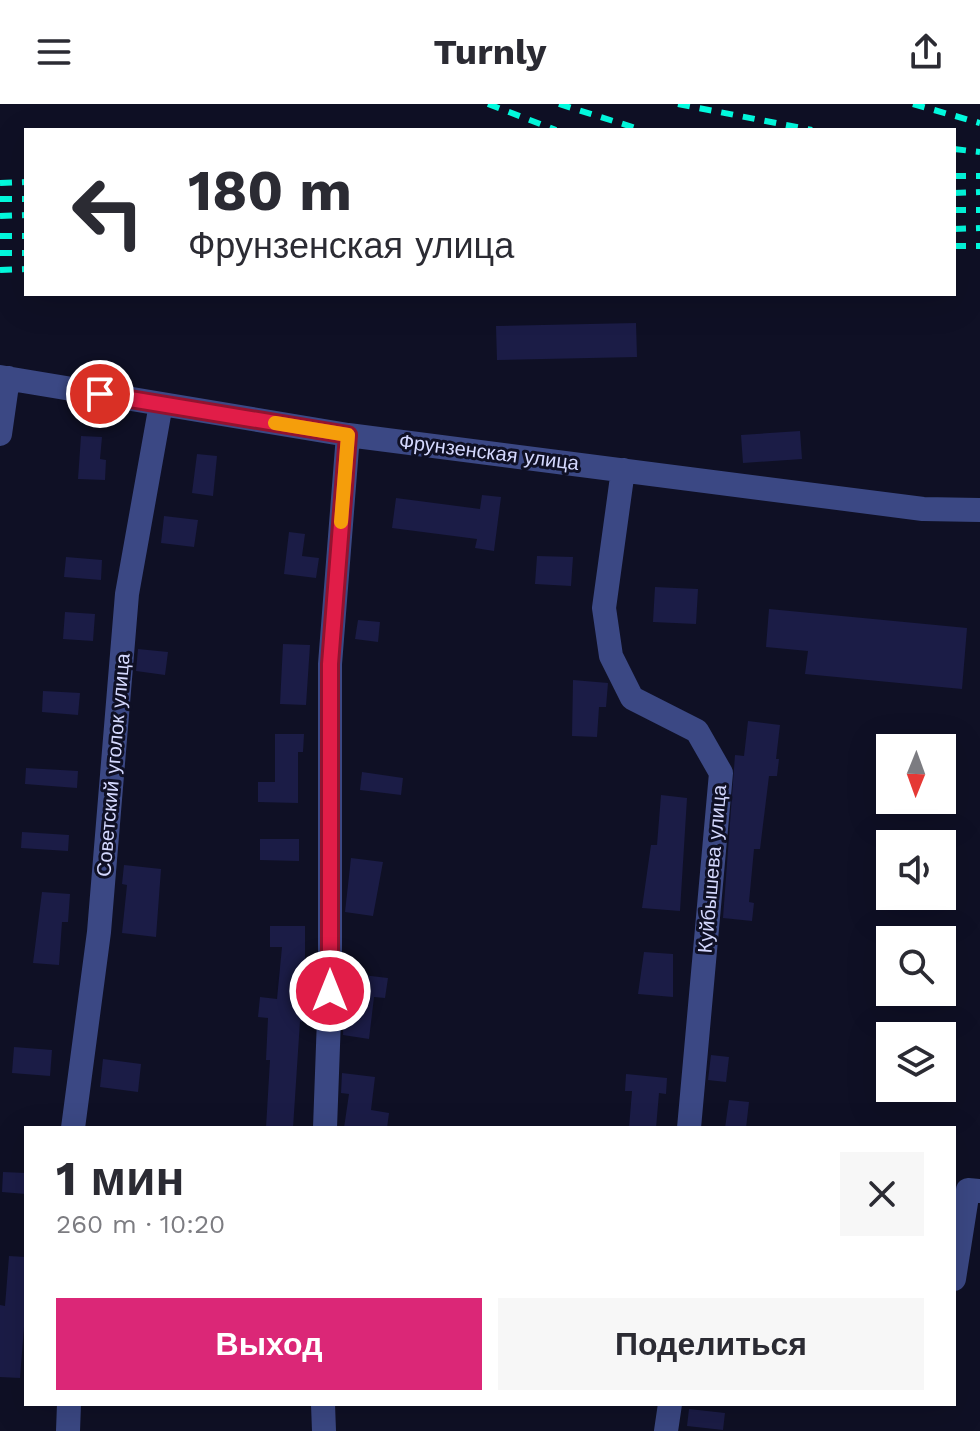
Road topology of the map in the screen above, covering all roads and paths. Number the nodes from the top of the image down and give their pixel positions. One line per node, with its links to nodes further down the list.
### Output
1 (4, 378): 2 (street, Фрунзенская улица); 3 (street)
2 (161, 404): 4 (street, Фрунзенская улица); 7 (street, Советский уголок улица)
3 (0, 434)
4 (348, 435): 5 (street, Фрунзенская улица); 8 (street)
5 (623, 470): 6 (street, Фрунзенская улица); 9 (street, Куйбышева улица)
6 (980, 510)
7 (73, 1126)
8 (325, 1126)
9 (689, 1126)
10 (980, 1191): 11 (street)
11 (956, 1266)
12 (69, 1406): 15 (street)
13 (323, 1406): 16 (street)
14 (670, 1406): 17 (street)
15 (68, 1431)
16 (324, 1431)
17 (666, 1431)

